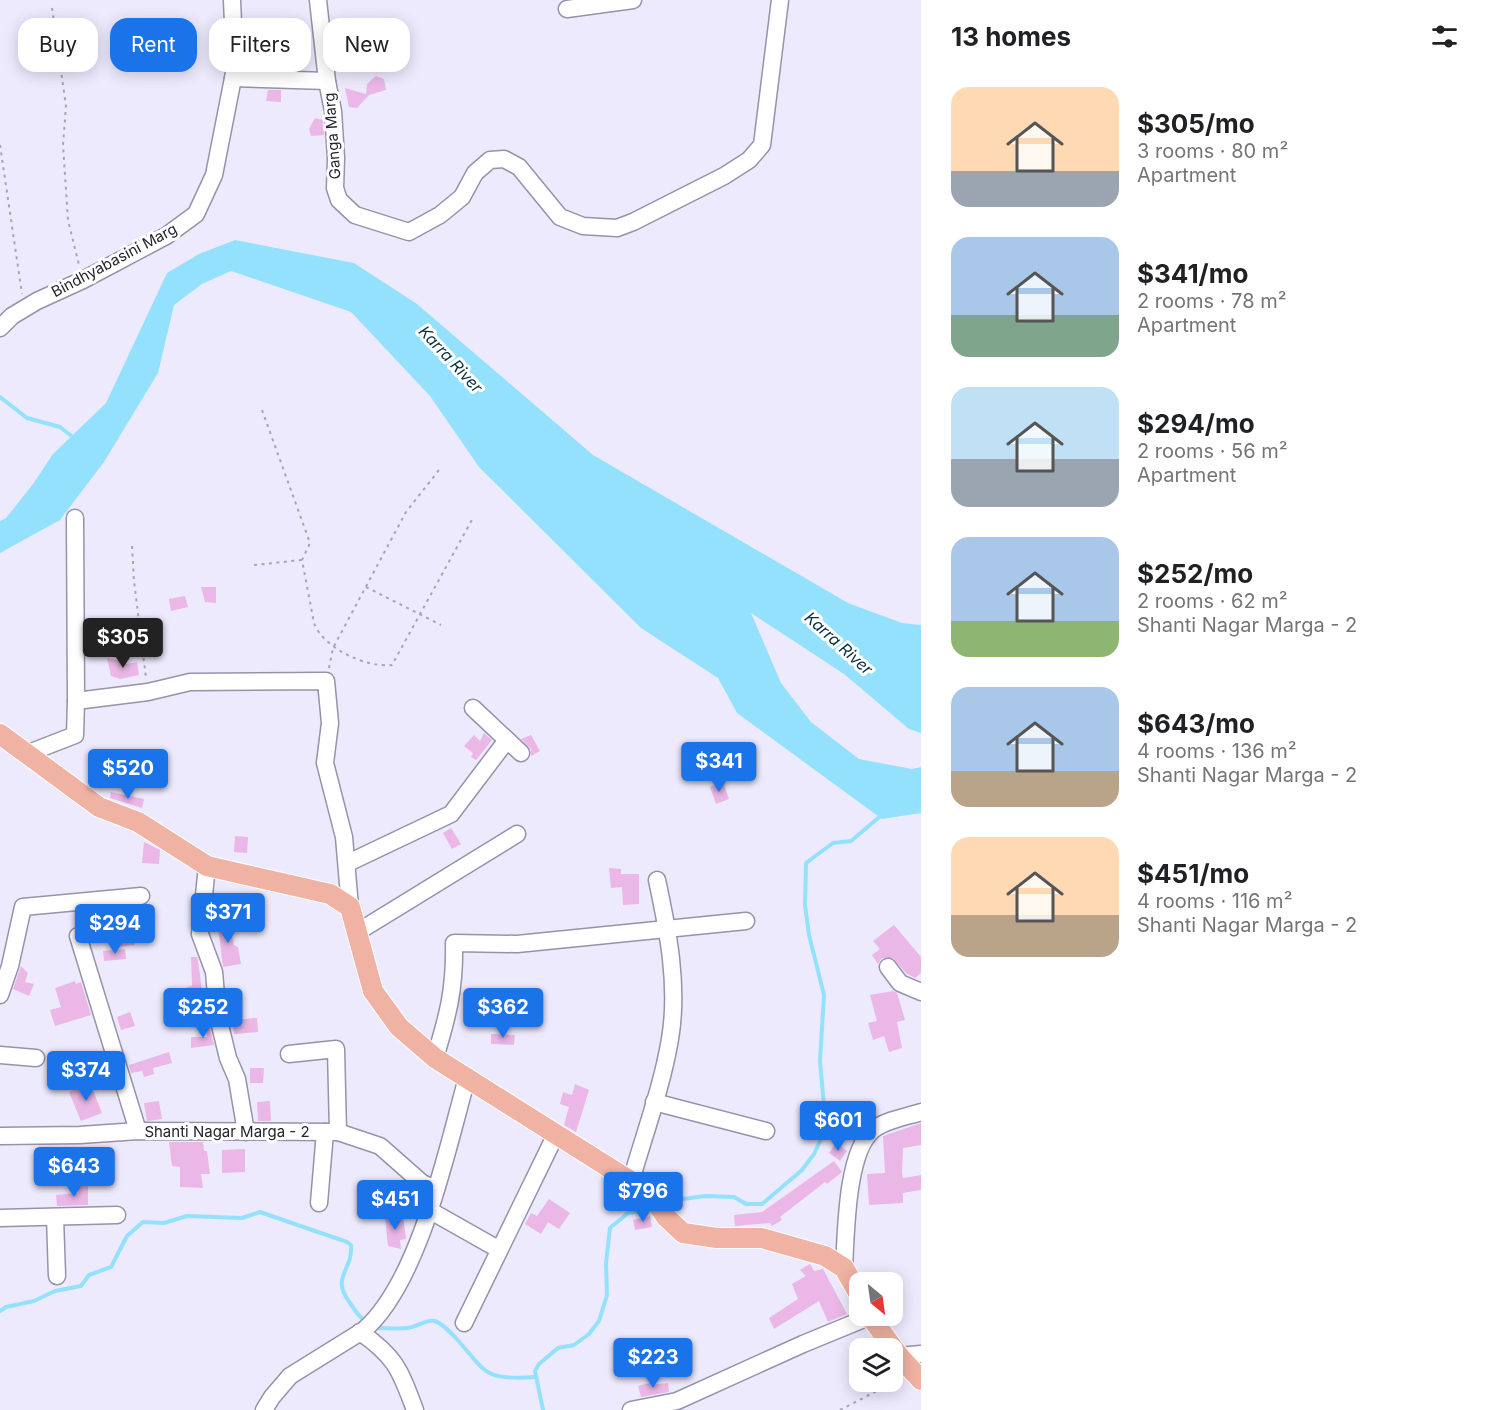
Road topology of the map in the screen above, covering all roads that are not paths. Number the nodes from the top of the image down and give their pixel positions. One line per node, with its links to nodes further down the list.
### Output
1 (232, 0): 6 (street, Bindhyabasini Marg)
2 (318, 0): 7 (street, Ganga Marg)
3 (780, 0): 7 (street, Ganga Marg)
4 (623, 1): 5 (street)
5 (567, 9)
6 (232, 78): 7 (street); 8 (street, Bindhyabasini Marg)
7 (327, 81)
8 (0, 328)
9 (75, 518): 10 (street)
10 (76, 701): 15 (street); 17 (street)
11 (473, 708): 13 (street)
12 (0, 734): 15 (main road)
13 (507, 740): 14 (street); 17 (street)
14 (521, 753)
15 (26, 754): 18 (main road)
16 (517, 834): 24 (street)
17 (348, 863): 21 (street)
18 (207, 866): 21 (main road); 38 (street)
19 (657, 880): 23 (street)
20 (141, 896): 28 (street)
21 (350, 907): 24 (main road)
22 (746, 921): 23 (street)
23 (667, 928): 32 (street); 34 (street)
24 (356, 933): 32 (main road)
25 (78, 936): 36 (street)
26 (888, 966): 27 (street)
27 (921, 992)
28 (0, 995)
29 (289, 1054): 39 (street)
30 (0, 1056): 31 (street)
31 (36, 1058)
32 (435, 1058): 33 (main road)
33 (466, 1078): 40 (main road); 43 (street)
34 (654, 1102): 37 (street); 42 (street)
35 (921, 1112): 50 (street)
36 (138, 1131): 38 (street, Shanti Nagar Marga - 2); 41 (street, Shanti Nagar Marga - 2)
37 (766, 1131)
38 (246, 1132): 39 (street, Shanti Nagar Marga - 2)
39 (332, 1132): 43 (street, Shanti Nagar Marga - 2); 44 (street)
40 (556, 1134): 42 (main road); 49 (street)
41 (0, 1136)
42 (631, 1181): 50 (main road)
43 (436, 1189): 45 (street)
44 (320, 1203)
45 (429, 1209): 49 (street); 55 (street)
46 (117, 1215): 48 (street)
47 (0, 1218): 48 (street)
48 (55, 1218): 51 (street)
49 (498, 1249): 53 (street)
50 (844, 1268): 52 (main road)
51 (57, 1276)
52 (849, 1277)
53 (464, 1323)
54 (849, 1325): 62 (street)
55 (360, 1332): 60 (street); 61 (street)
56 (921, 1354): 57 (street)
57 (903, 1356)
58 (903, 1360): 59 (main road)
59 (917, 1376)
60 (264, 1410)
61 (415, 1410)
62 (631, 1410)

